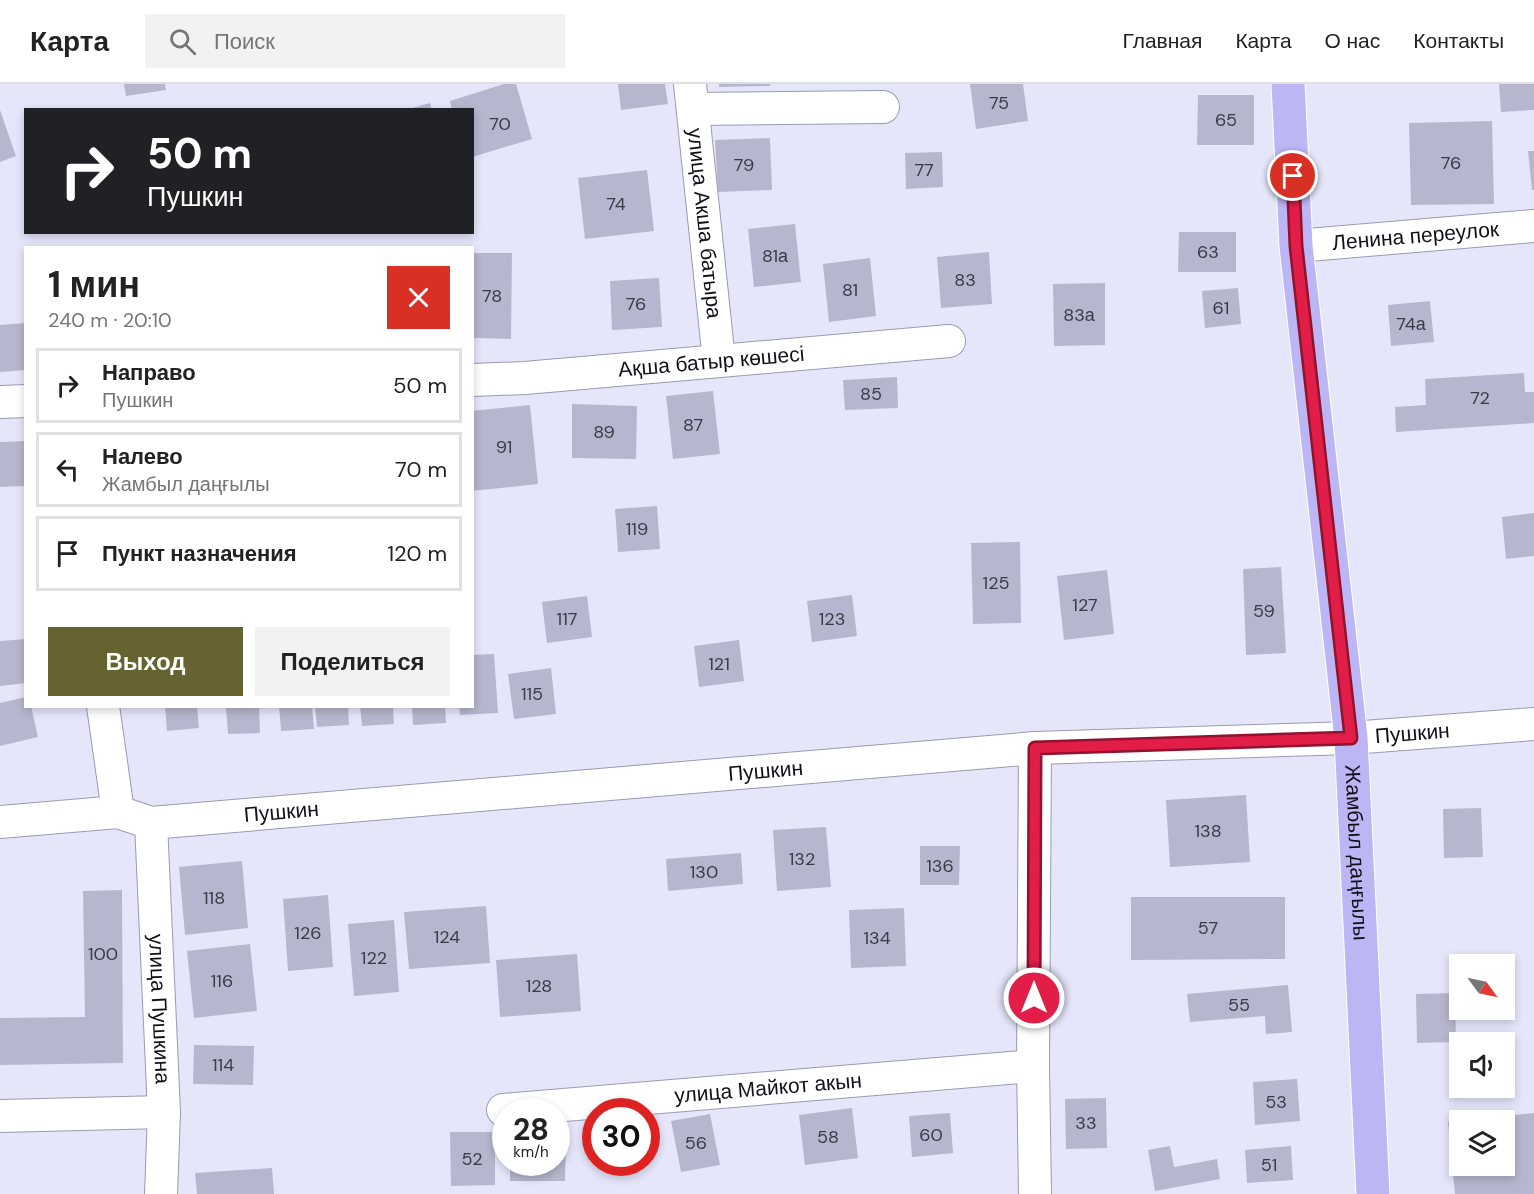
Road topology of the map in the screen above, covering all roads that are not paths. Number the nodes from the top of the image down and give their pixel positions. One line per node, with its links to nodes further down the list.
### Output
1 (1288, 84): 5 (main road, Жамбыл даңғылы)
2 (691, 97): 3 (street); 7 (street, улица Акша батыра)
3 (883, 107)
4 (1534, 226): 5 (street, Ленина переулок)
5 (1296, 246): 13 (main road, Жамбыл даңғылы)
6 (949, 341): 7 (street, Ақша батыр көшесі)
7 (719, 361): 8 (street, Ақша батыр көшесі)
8 (474, 380)
9 (24, 401): 10 (street)
10 (0, 402)
11 (103, 708): 15 (street)
12 (1534, 724): 13 (street, Пушкин)
13 (1351, 738): 14 (street, Пушкин); 24 (main road, Жамбыл даңғылы)
14 (1035, 748): 17 (street, Пушкин); 18 (street)
15 (118, 812): 16 (street, Пушкин); 17 (street, Пушкин)
16 (0, 822)
17 (151, 823): 20 (street, улица Пушкина)
18 (1034, 1066): 19 (street, улица Майкот акын); 23 (street)
19 (570, 1104)
20 (164, 1112): 21 (street); 22 (street, улица Пушкина)
21 (0, 1116)
22 (161, 1194)
23 (1035, 1194)
24 (1373, 1194)

